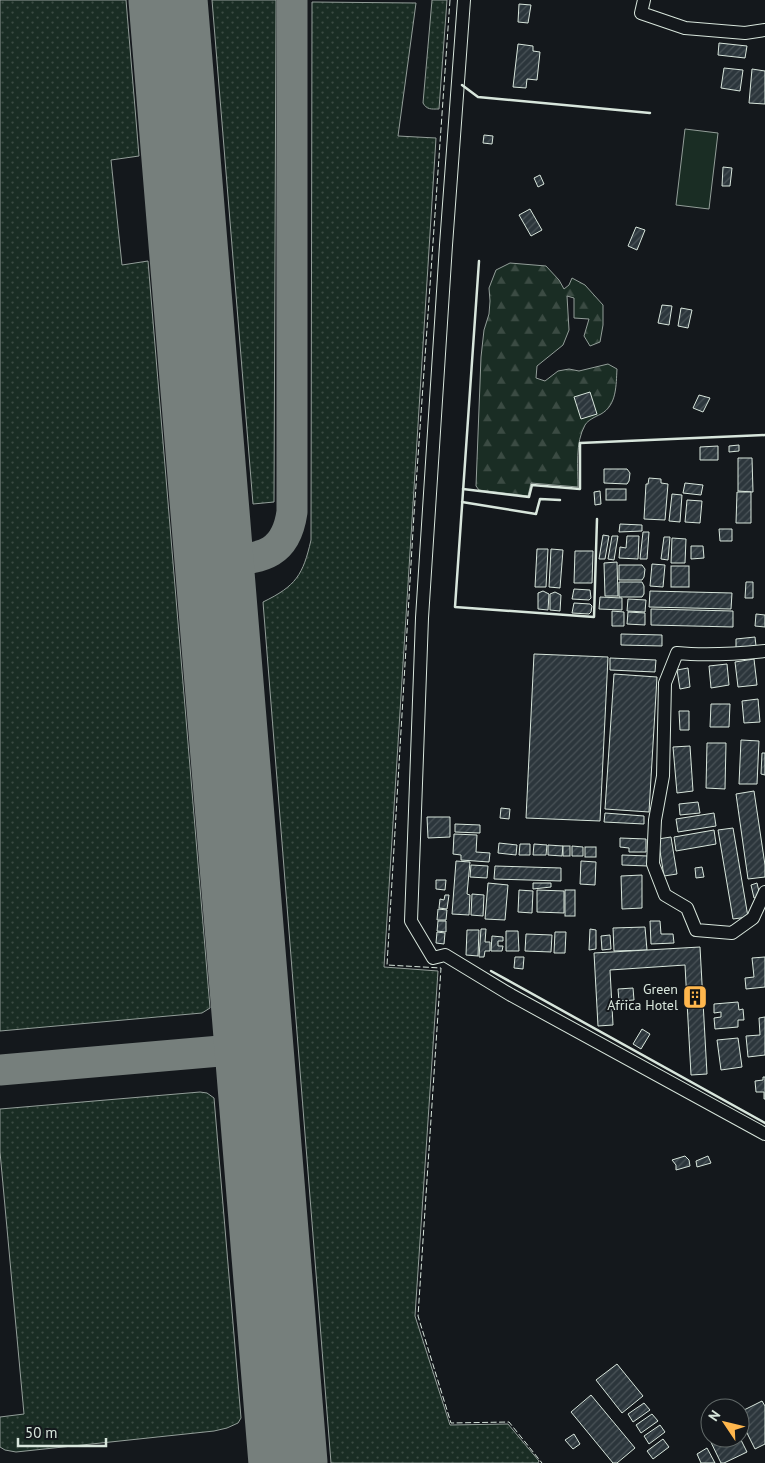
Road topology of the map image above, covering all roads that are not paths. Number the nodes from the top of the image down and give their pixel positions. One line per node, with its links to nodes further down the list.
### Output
1 (464, 0): 6 (street)
2 (644, 0): 3 (street)
3 (765, 30)
4 (765, 650): 5 (street)
5 (765, 892)
6 (765, 1134)

